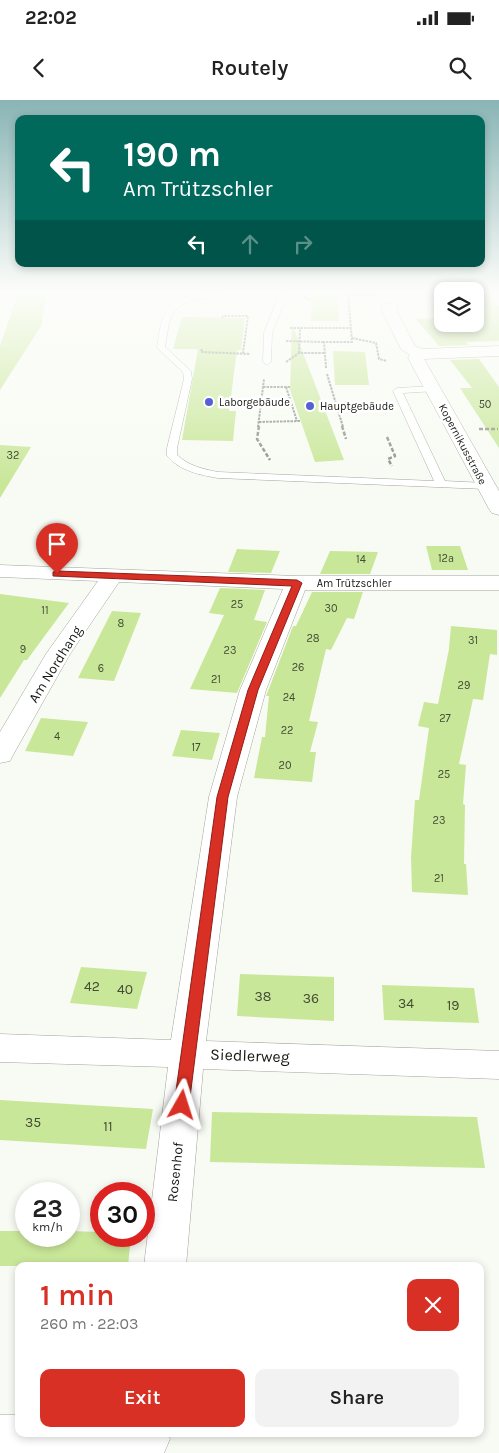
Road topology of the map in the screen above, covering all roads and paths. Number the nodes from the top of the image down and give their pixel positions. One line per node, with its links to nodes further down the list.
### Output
1 (170, 356): 25 (lane)
2 (267, 356): 9 (lane)
3 (293, 356): 7 (path)
4 (324, 356): 10 (path)
5 (379, 356): 8 (path)
6 (418, 356): 15 (street, Kopernikusstraße)
7 (286, 360)
8 (387, 360)
9 (267, 362): 12 (path)
10 (326, 368)
11 (327, 374): 22 (path)
12 (263, 387): 13 (path); 17 (path)
13 (286, 387): 14 (path); 18 (path)
14 (290, 387)
15 (433, 389): 25 (lane); 26 (street, Kopernikusstraße)
16 (228, 402): 17 (path)
17 (261, 403): 20 (path)
18 (297, 421): 19 (path); 20 (path)
19 (301, 421)
20 (259, 422): 23 (path)
21 (387, 437): 24 (path)
22 (346, 439)
23 (262, 448)
24 (395, 456)
25 (441, 484): 26 (lane)
26 (485, 486): 27 (street, Kopernikusstraße)
27 (499, 508)
28 (0, 571): 29 (street, Am Trützschler)
29 (113, 576): 30 (street, Am Trützschler); 32 (street, Am Nordhang)
30 (297, 583): 31 (street, Am Trützschler); 34 (street, Rosenhof)
31 (499, 583)
32 (0, 755)
33 (0, 1048): 34 (street, Siedlerweg)
34 (187, 1053): 35 (street, Siedlerweg); 36 (street, Rosenhof)
35 (499, 1065)
36 (165, 1262)
37 (0, 1438): 38 (street)
38 (146, 1442)

